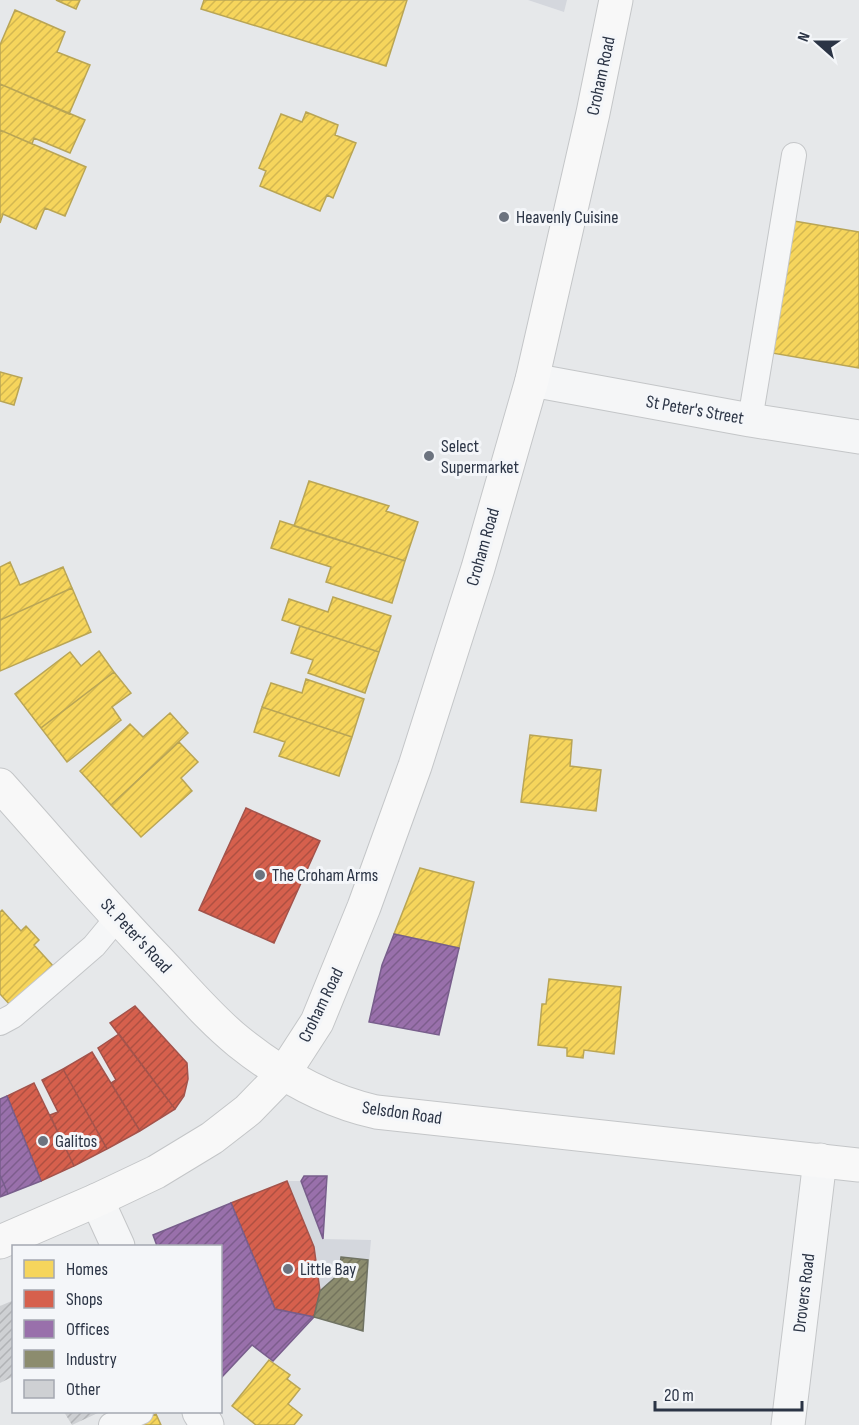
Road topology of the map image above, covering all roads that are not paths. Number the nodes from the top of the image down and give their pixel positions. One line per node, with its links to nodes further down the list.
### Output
1 (616, 0): 3 (main road, Croham Road)
2 (794, 154): 4 (lane)
3 (532, 380): 4 (street, St Peter's Street); 9 (main road, Croham Road)
4 (750, 420): 5 (street, St Peter's Street)
5 (859, 437)
6 (0, 785): 7 (main road, St. Peter's Road)
7 (118, 917): 8 (lane); 9 (main road, St. Peter's Road)
8 (0, 1023)
9 (284, 1073): 10 (main road, Selsdon Road); 12 (main road)
10 (820, 1160): 11 (main road, Selsdon Road); 17 (street, Drovers Road)
11 (859, 1165)
12 (97, 1200): 13 (main road); 14 (street)
13 (0, 1242)
14 (118, 1245)
15 (139, 1413): 16 (lane)
16 (111, 1425)
17 (788, 1425)

